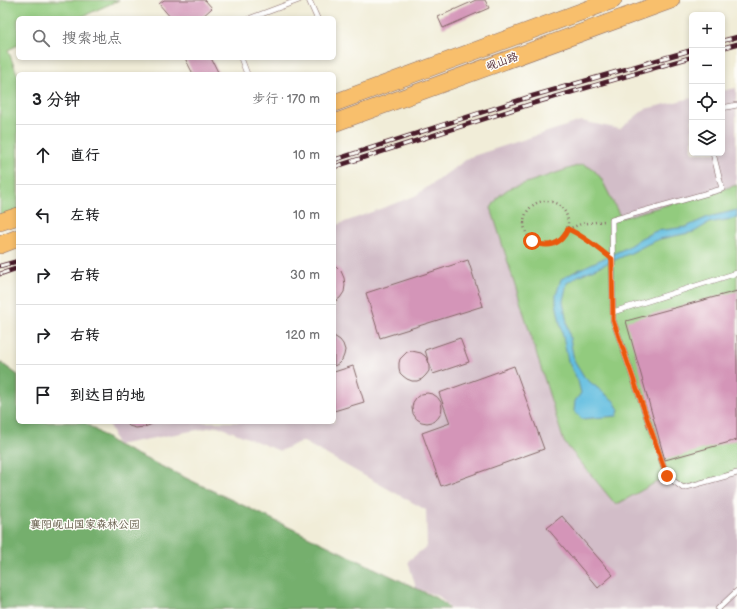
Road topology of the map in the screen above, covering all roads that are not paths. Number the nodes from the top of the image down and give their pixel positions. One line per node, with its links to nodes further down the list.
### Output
1 (299, 0): 5 (lane)
2 (309, 0): 6 (lane)
3 (613, 0): 9 (highway, 岘山路)
4 (671, 0): 12 (highway, 岘山路)
5 (256, 16)
6 (316, 16)
7 (243, 60): 8 (lane)
8 (246, 72)
9 (336, 102)
10 (737, 105): 11 (lane)
11 (725, 107)
12 (336, 122)
13 (714, 156): 19 (lane)
14 (16, 217): 15 (highway)
15 (0, 222)
16 (16, 239): 17 (highway)
17 (0, 245)
18 (737, 273): 19 (lane)
19 (613, 312): 20 (lane)
20 (737, 473)
21 (737, 591): 22 (lane)
22 (718, 609)

